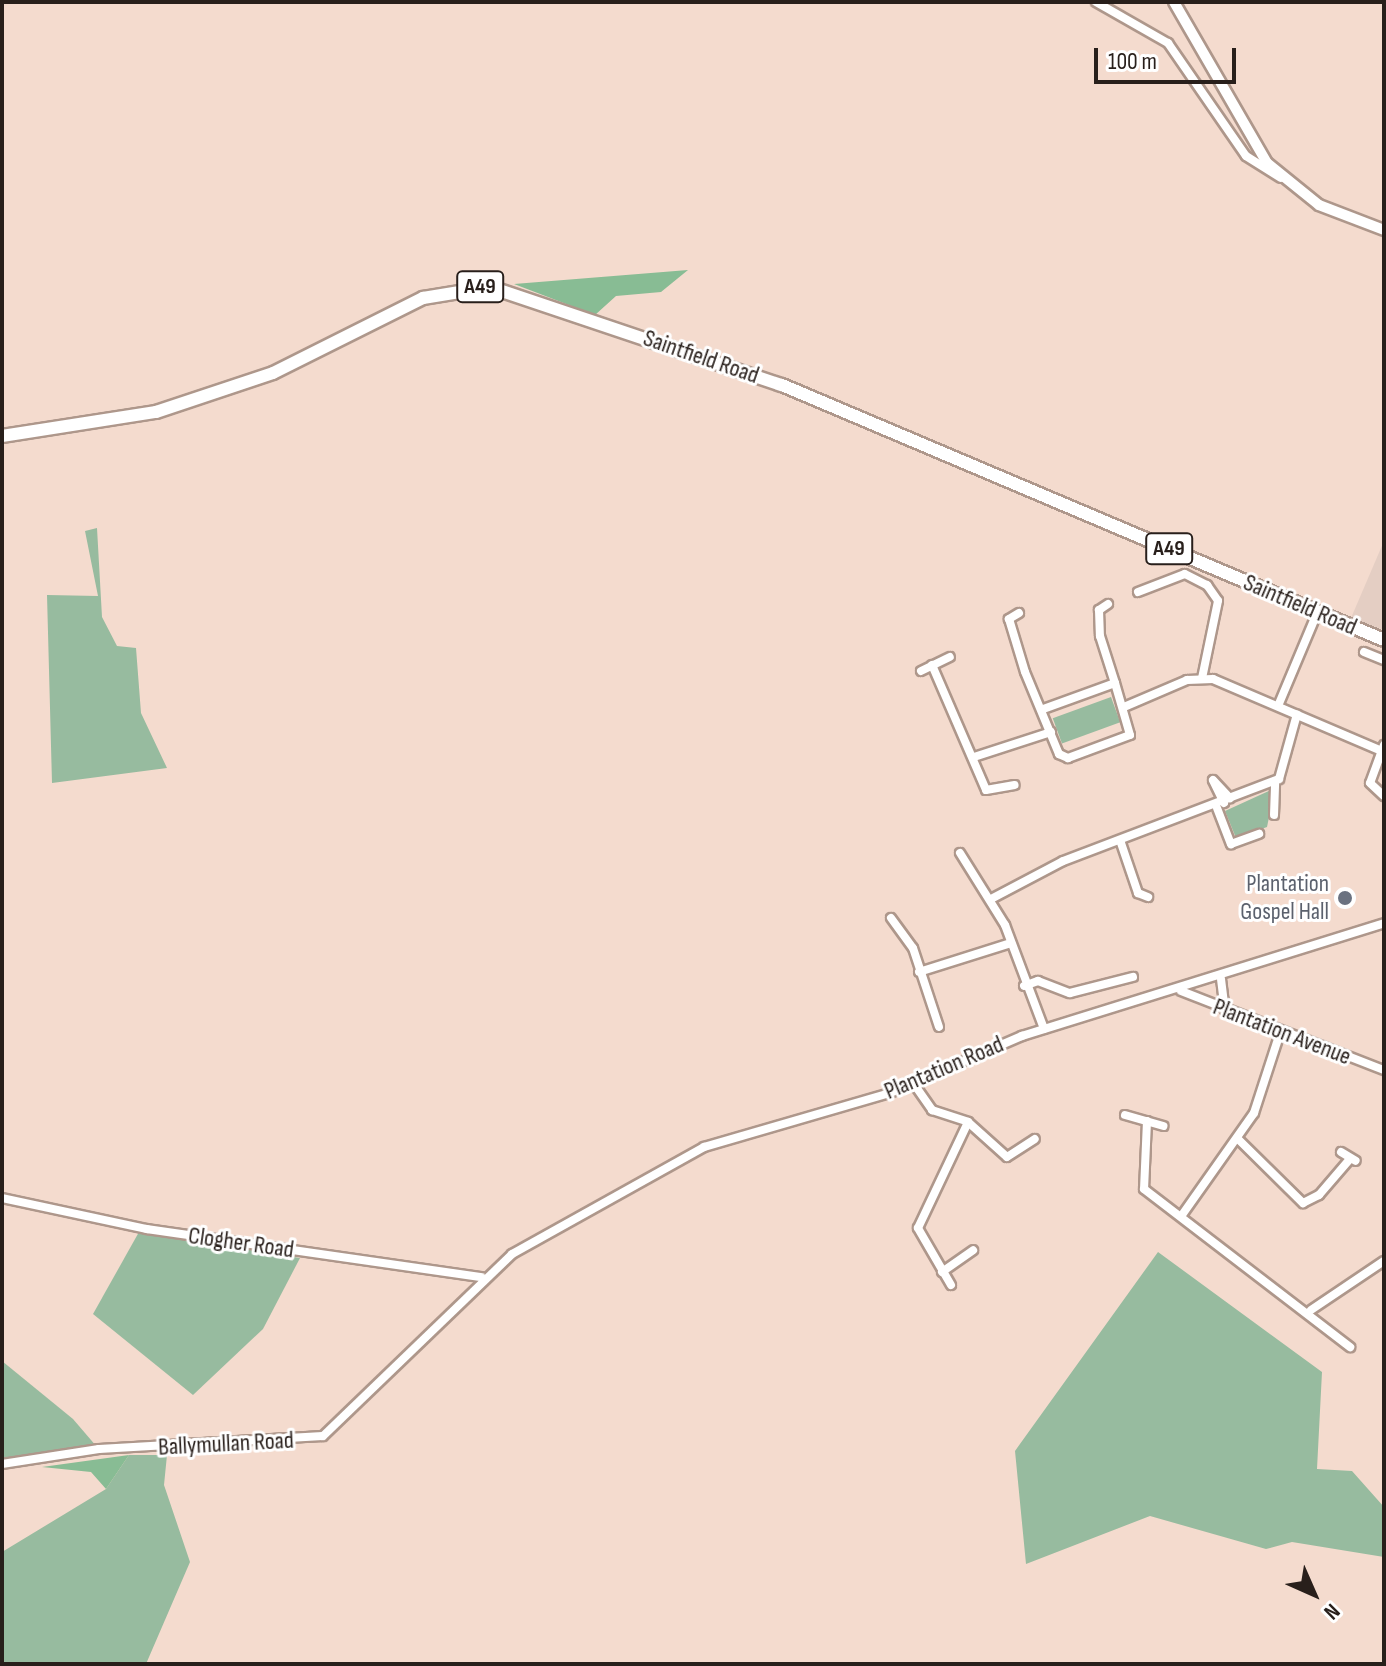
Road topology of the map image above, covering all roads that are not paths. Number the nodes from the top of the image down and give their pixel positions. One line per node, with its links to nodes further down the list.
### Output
1 (1096, 2): 3 (street)
2 (1174, 2): 3 (street)
3 (1281, 178): 4 (street)
4 (1384, 230)
5 (2, 436): 11 (main road, Saintfield Road / A49)
6 (1138, 592): 8 (street)
7 (1231, 599): 8 (street)
8 (1218, 601): 18 (street)
9 (1108, 604): 19 (street)
10 (1019, 613): 22 (street)
11 (1317, 613): 12 (main road, Saintfield Road / A49); 20 (street)
12 (1384, 640)
13 (1364, 652): 15 (street)
14 (950, 657): 16 (street)
15 (1384, 660)
16 (932, 665): 17 (street); 26 (street)
17 (921, 671)
18 (1202, 678): 20 (street); 21 (street)
19 (1115, 683): 21 (street); 22 (street)
20 (1278, 706): 23 (street)
21 (1124, 707): 24 (street)
22 (1043, 709): 24 (street)
23 (1297, 714): 25 (street); 27 (street)
24 (1051, 732): 26 (street)
25 (1383, 749): 29 (street)
26 (974, 757): 28 (street)
27 (1275, 781): 30 (street); 31 (street)
28 (1015, 785)
29 (1379, 794)
30 (1224, 803): 32 (street); 33 (street)
31 (1274, 815)
32 (1259, 834)
33 (1121, 843): 35 (street); 36 (street)
34 (960, 853): 36 (street)
35 (1148, 897)
36 (991, 899): 39 (street)
37 (891, 918): 40 (street)
38 (1384, 923): 42 (street, Plantation Road)
39 (1011, 943): 40 (street); 43 (street)
40 (919, 972): 46 (street)
41 (1133, 977): 43 (street)
42 (1221, 979): 44 (street, Plantation Road); 45 (street)
43 (1024, 986): 47 (street)
44 (1181, 991): 45 (street, Plantation Avenue); 47 (street, Plantation Road)
45 (1225, 1010): 48 (street, Plantation Avenue)
46 (939, 1027)
47 (1044, 1029): 50 (street, Plantation Road)
48 (1280, 1033): 49 (street, Plantation Avenue); 55 (street)
49 (1384, 1070)
50 (914, 1084): 53 (street); 63 (street, Plantation Road)
51 (1125, 1115): 52 (street)
52 (1147, 1121): 54 (street); 59 (street)
53 (968, 1122): 56 (street); 62 (street)
54 (1163, 1126)
55 (1237, 1138): 57 (street); 59 (street)
56 (1035, 1139)
57 (1341, 1152)
58 (2, 1198): 63 (street, Clogher Road)
59 (1182, 1215): 65 (street)
60 (973, 1250): 62 (street)
61 (1384, 1261): 65 (street)
62 (942, 1272): 64 (street)
63 (482, 1277): 67 (street, Ballymullan Road)
64 (951, 1285)
65 (1311, 1310): 66 (street)
66 (1350, 1347)
67 (2, 1464)

